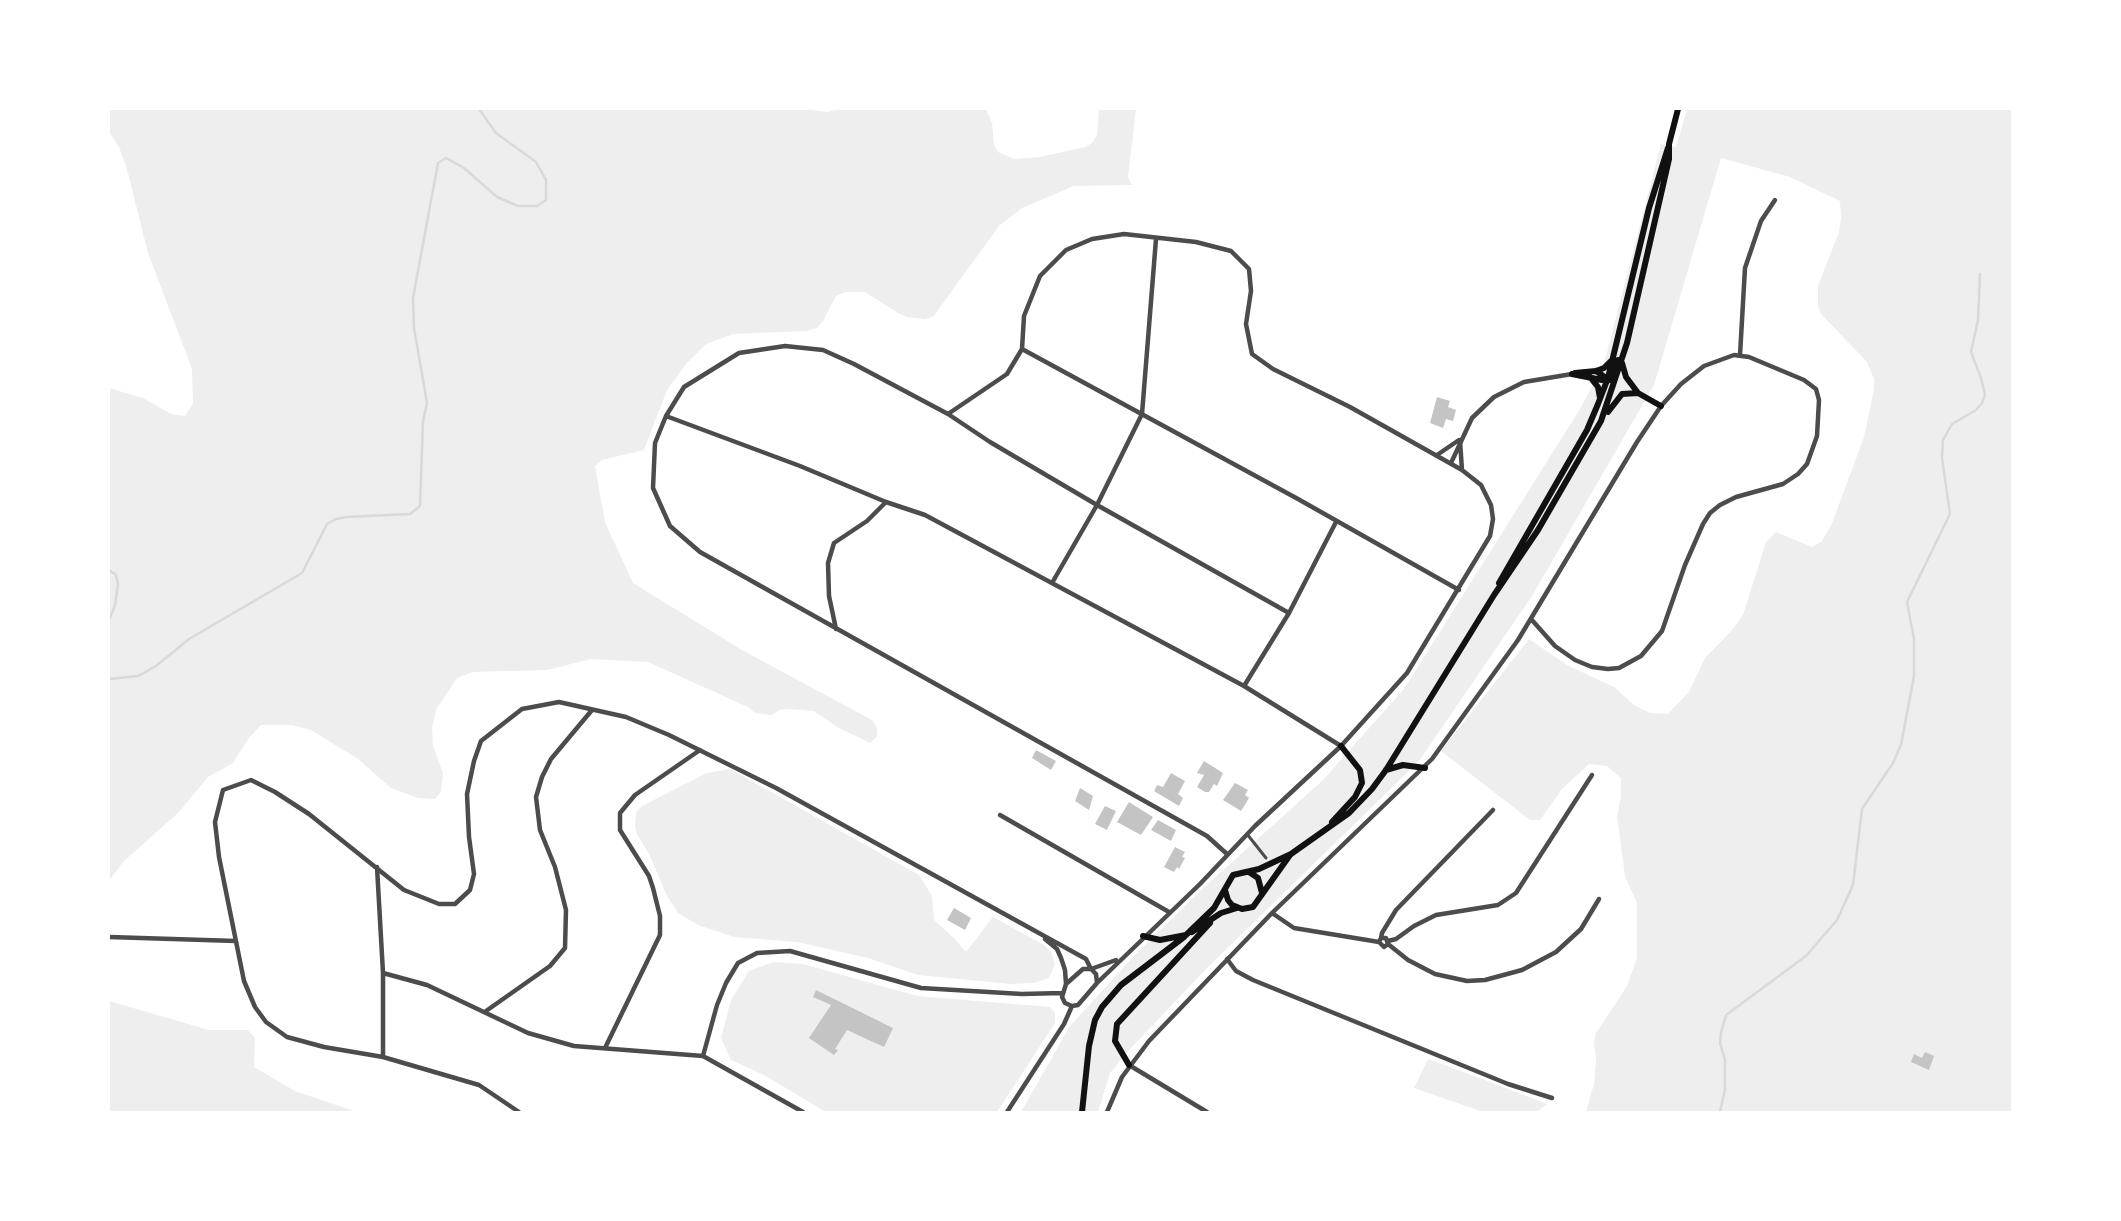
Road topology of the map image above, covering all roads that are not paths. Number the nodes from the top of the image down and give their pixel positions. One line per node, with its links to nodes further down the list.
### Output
1 (1678, 109): 2 (main road)
2 (1669, 144): 5 (main road); 9 (main road)
3 (1775, 200): 7 (street)
4 (1156, 239): 6 (street); 19 (street); 23 (street)
5 (1626, 343): 8 (main road); 13 (main road)
6 (1022, 349): 18 (street); 19 (street)
7 (1740, 355): 16 (street); 33 (street)
8 (1622, 359): 14 (main road); 17 (main road)
9 (1612, 360): 10 (main road); 13 (main road)
10 (1596, 371): 11 (main road); 13 (main road)
11 (1572, 374): 12 (main road); 22 (street)
12 (1590, 377): 13 (main road); 15 (main road)
13 (1608, 378): 15 (main road); 17 (main road)
14 (1638, 393): 16 (main road); 21 (main road)
15 (1600, 400): 31 (main road)
16 (1661, 406): 33 (street)
17 (1605, 413): 21 (main road)
18 (948, 414): 20 (street); 27 (street)
19 (1142, 414): 27 (street); 28 (street)
20 (666, 416): 26 (street); 34 (street)
21 (1601, 421): 31 (main road)
22 (1460, 439): 23 (street); 24 (street); 25 (street)
23 (1437, 455): 24 (street)
24 (1451, 463): 25 (street)
25 (1462, 470): 30 (street)
26 (886, 502): 29 (street); 34 (street)
27 (1097, 505): 29 (street); 32 (street)
28 (1336, 522): 30 (street); 32 (street)
29 (1052, 583): 35 (street)
30 (1459, 590): 37 (street)
31 (1494, 595): 40 (main road)
32 (1290, 613): 35 (street)
33 (1531, 619): 39 (street)
34 (836, 629): 46 (street)
35 (1244, 686): 37 (street)
36 (592, 710): 38 (street); 49 (street); 73 (street)
37 (1341, 746): 44 (main road); 45 (street)
38 (700, 750): 58 (street); 74 (street)
39 (1425, 768): 40 (main road); 56 (street)
40 (1386, 770): 44 (main road)
41 (1592, 775): 64 (street)
42 (1493, 810): 62 (street)
43 (1000, 815): 55 (street)
44 (1324, 830): 47 (main road)
45 (1247, 834): 46 (street); 48 (street)
46 (1227, 854): 55 (street)
47 (1291, 854): 50 (main road); 52 (main road)
48 (1266, 858)
49 (377, 867): 63 (street); 68 (street)
50 (1245, 872): 51 (main road); 52 (main road)
51 (1225, 890): 54 (main road); 59 (main road)
52 (1262, 894): 54 (main road)
53 (1599, 899): 64 (street)
54 (1237, 908): 57 (main road)
55 (1169, 912): 60 (street)
56 (1272, 913): 62 (street); 66 (street)
57 (1212, 920): 59 (main road); 77 (main road)
58 (1041, 934): 67 (street); 70 (street)
59 (1186, 935): 60 (main road); 82 (main road)
60 (1143, 936): 65 (street)
61 (109, 937): 63 (street)
62 (1380, 940): 64 (street); 64 (street)
63 (236, 941): 76 (street)
64 (1388, 942)
65 (1122, 957): 67 (street); 69 (street)
66 (1227, 959): 77 (street); 78 (street)
67 (1091, 969): 69 (street); 70 (street)
68 (383, 973): 73 (street); 76 (street)
69 (1097, 983): 72 (street)
70 (1066, 984): 71 (street)
71 (1062, 993): 72 (street); 75 (street)
72 (1072, 1006): 81 (street)
73 (486, 1011): 74 (street)
74 (605, 1048): 75 (street)
75 (703, 1056): 80 (street)
76 (383, 1058): 79 (street)
77 (1129, 1065): 83 (street); 84 (street)
78 (1552, 1098)
79 (519, 1112)
80 (803, 1112)
81 (1008, 1112)
82 (1082, 1112)
83 (1107, 1112)
84 (1207, 1112)

